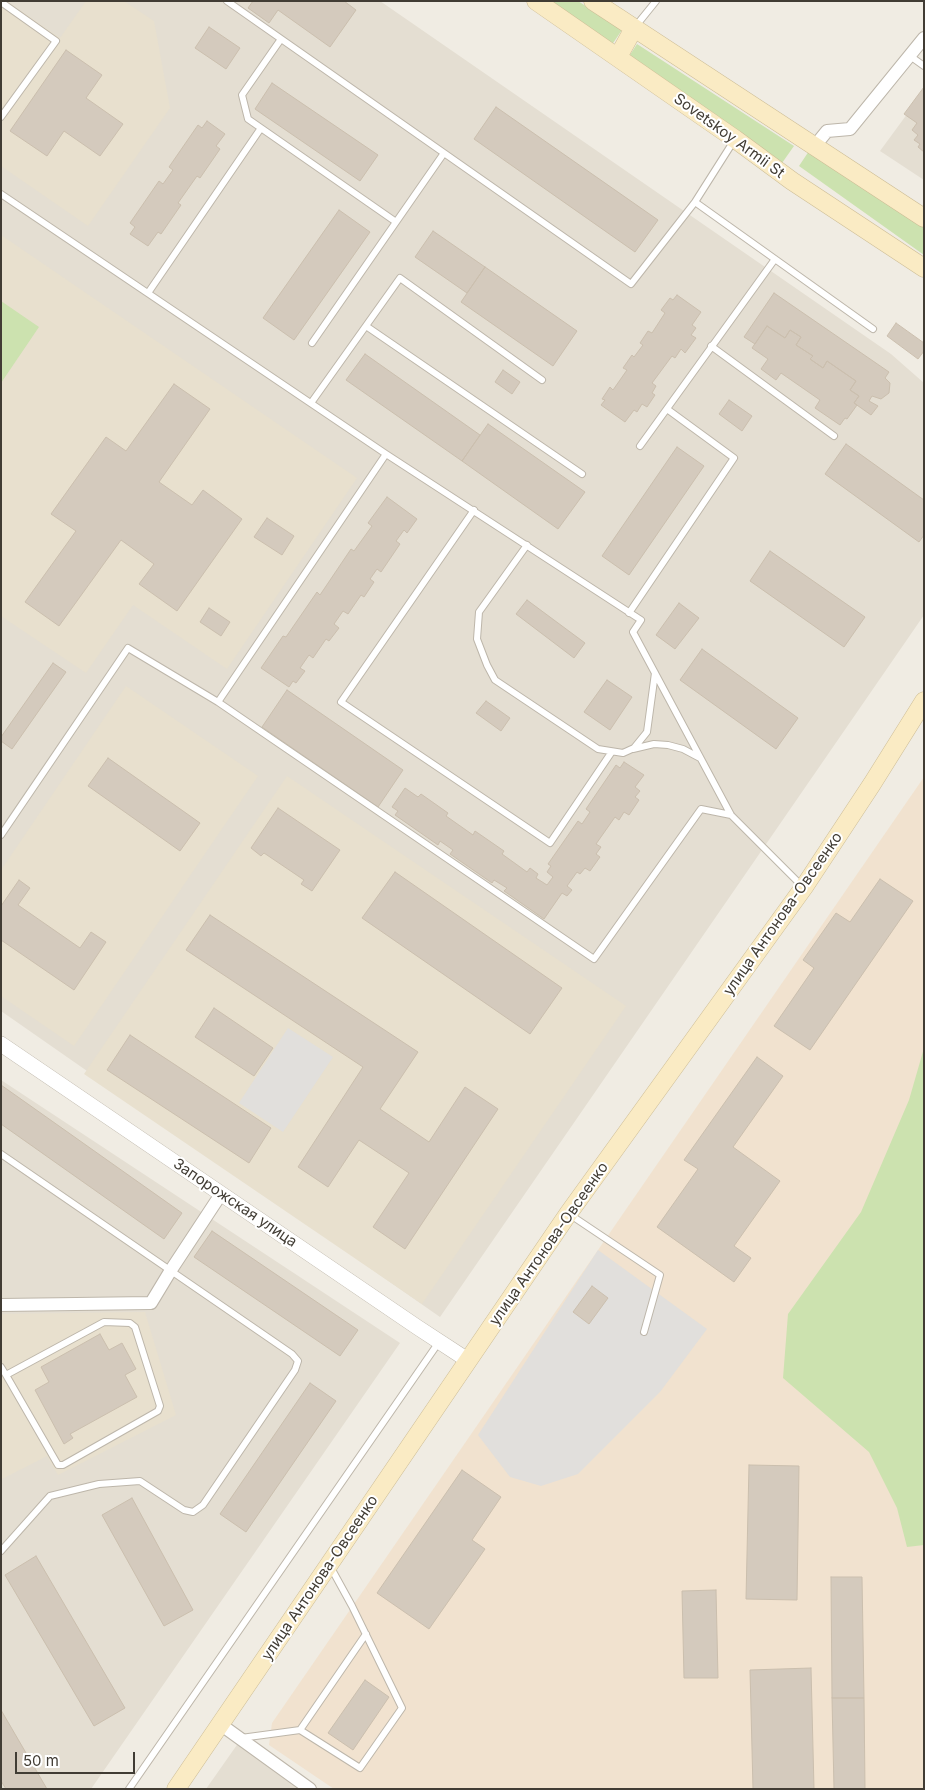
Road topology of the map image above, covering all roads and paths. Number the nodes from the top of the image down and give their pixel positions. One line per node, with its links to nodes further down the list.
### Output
1 (227, 1): 7 (lane)
2 (536, 1): 10 (main road, Sovetskoy Armii St)
3 (593, 1): 6 (main road)
4 (656, 1): 6 (lane)
5 (1, 2): 12 (lane)
6 (634, 28): 10 (main road); 15 (main road)
7 (281, 39): 13 (lane); 16 (lane)
8 (923, 41): 9 (street)
9 (910, 56): 11 (lane); 15 (street)
10 (618, 57): 14 (main road, Sovetskoy Armii St)
11 (924, 66)
12 (1, 116)
13 (261, 128): 20 (lane); 23 (lane)
14 (735, 139): 18 (lane); 22 (main road, Sovetskoy Armii St)
15 (814, 146): 19 (main road)
16 (444, 153): 18 (lane); 20 (lane)
17 (1, 194): 23 (lane)
18 (694, 202): 21 (lane)
19 (924, 218)
20 (396, 222): 26 (lane)
21 (775, 259): 25 (lane); 27 (lane)
22 (924, 268)
23 (148, 293): 29 (lane)
24 (366, 326): 28 (lane); 29 (lane); 34 (lane)
25 (873, 328)
26 (312, 343)
27 (712, 346): 30 (lane); 31 (lane)
28 (542, 380)
29 (311, 403): 33 (lane)
30 (667, 409): 32 (lane); 37 (lane)
31 (834, 436)
32 (640, 446)
33 (386, 454): 35 (lane); 39 (lane)
34 (582, 474)
35 (474, 510): 36 (lane); 42 (lane)
36 (527, 545): 37 (lane); 42 (lane)
37 (629, 613): 38 (lane)
38 (655, 673): 41 (lane); 43 (lane)
39 (218, 702): 44 (lane); 45 (lane)
40 (924, 702): 46 (main road, улица Антонова-Овсеенко)
41 (630, 750): 42 (lane); 43 (lane)
42 (612, 752)
43 (701, 759): 44 (lane)
44 (731, 815): 46 (lane)
45 (1, 835)
46 (804, 887): 50 (main road, улица Антонова-Овсеенко)
47 (1, 1044): 49 (street, Запорожская улица)
48 (1, 1154): 51 (lane)
49 (221, 1194): 51 (street); 54 (street, Запорожская улица)
50 (568, 1214): 53 (lane); 55 (main road, улица Антонова-Овсеенко)
51 (171, 1270): 52 (street); 58 (lane)
52 (1, 1305)
53 (644, 1332)
54 (439, 1342): 55 (street, Запорожская улица); 64 (lane)
55 (469, 1361): 59 (main road, улица Антонова-Овсеенко)
56 (1, 1367): 57 (lane)
57 (6, 1375): 57 (lane)
58 (1, 1551)
59 (329, 1565): 60 (lane); 61 (main road, улица Антонова-Овсеенко)
60 (366, 1634): 62 (lane); 62 (lane)
61 (220, 1724): 63 (street); 65 (main road, улица Антонова-Овсеенко)
62 (300, 1730): 63 (lane)
63 (241, 1738): 66 (street)
64 (128, 1789)
65 (176, 1789)
66 (310, 1789)

